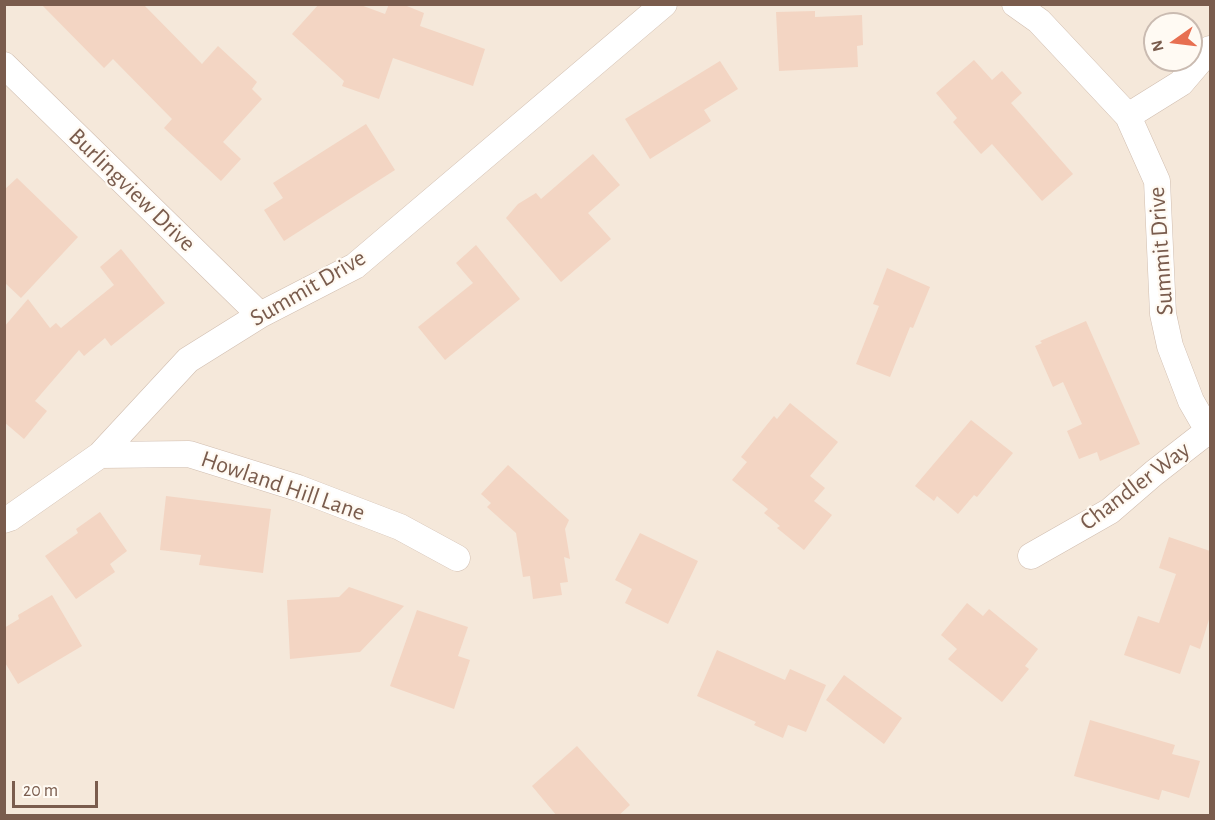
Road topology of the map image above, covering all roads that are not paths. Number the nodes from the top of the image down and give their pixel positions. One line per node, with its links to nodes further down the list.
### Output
1 (664, 4): 6 (street, Summit Drive)
2 (1015, 4): 5 (street, Summit Drive)
3 (1210, 49): 5 (street)
4 (4, 65): 6 (street, Burlingview Drive)
5 (1128, 116): 7 (street, Summit Drive)
6 (260, 315): 8 (street, Summit Drive)
7 (1209, 433): 10 (street, Chandler Way)
8 (99, 455): 9 (street, Summit Drive); 11 (street, Howland Hill Lane)
9 (4, 520)
10 (1030, 556)
11 (457, 558)

